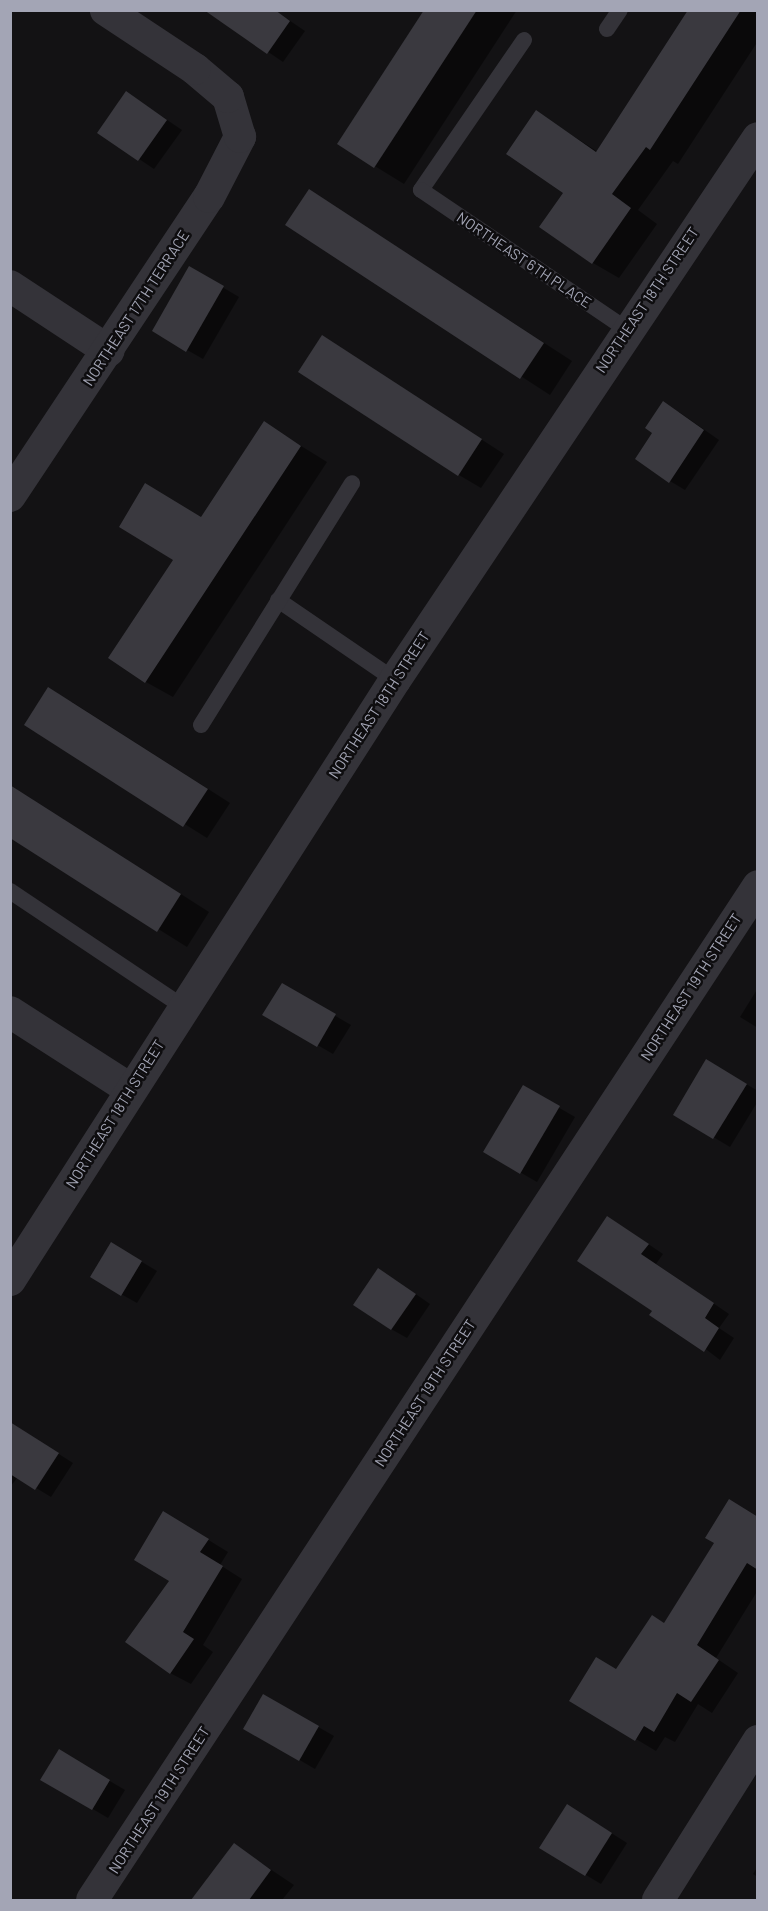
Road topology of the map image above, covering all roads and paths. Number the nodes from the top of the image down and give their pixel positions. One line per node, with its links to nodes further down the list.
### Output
1 (106, 10): 8 (street, NORTHEAST 17TH TERRACE)
2 (620, 10): 3 (lane)
3 (607, 29)
4 (524, 40): 7 (lane, NORTHEAST 6TH PLACE)
5 (758, 138): 7 (street, NORTHEAST 18TH STREET)
6 (10, 286): 8 (street)
7 (627, 329): 12 (street, NORTHEAST 18TH STREET)
8 (109, 351): 10 (street, NORTHEAST 17TH TERRACE)
9 (352, 483): 11 (lane)
10 (10, 496)
11 (278, 600): 12 (lane); 13 (lane)
12 (395, 680): 16 (street, NORTHEAST 18TH STREET)
13 (201, 725)
14 (758, 886): 21 (street, NORTHEAST 19TH STREET)
15 (10, 891): 16 (lane)
16 (183, 1007): 18 (street, NORTHEAST 18TH STREET)
17 (10, 1012): 18 (street)
18 (130, 1089): 19 (street, NORTHEAST 18TH STREET)
19 (10, 1280)
20 (758, 1741): 22 (street)
21 (92, 1900)
22 (658, 1900)

